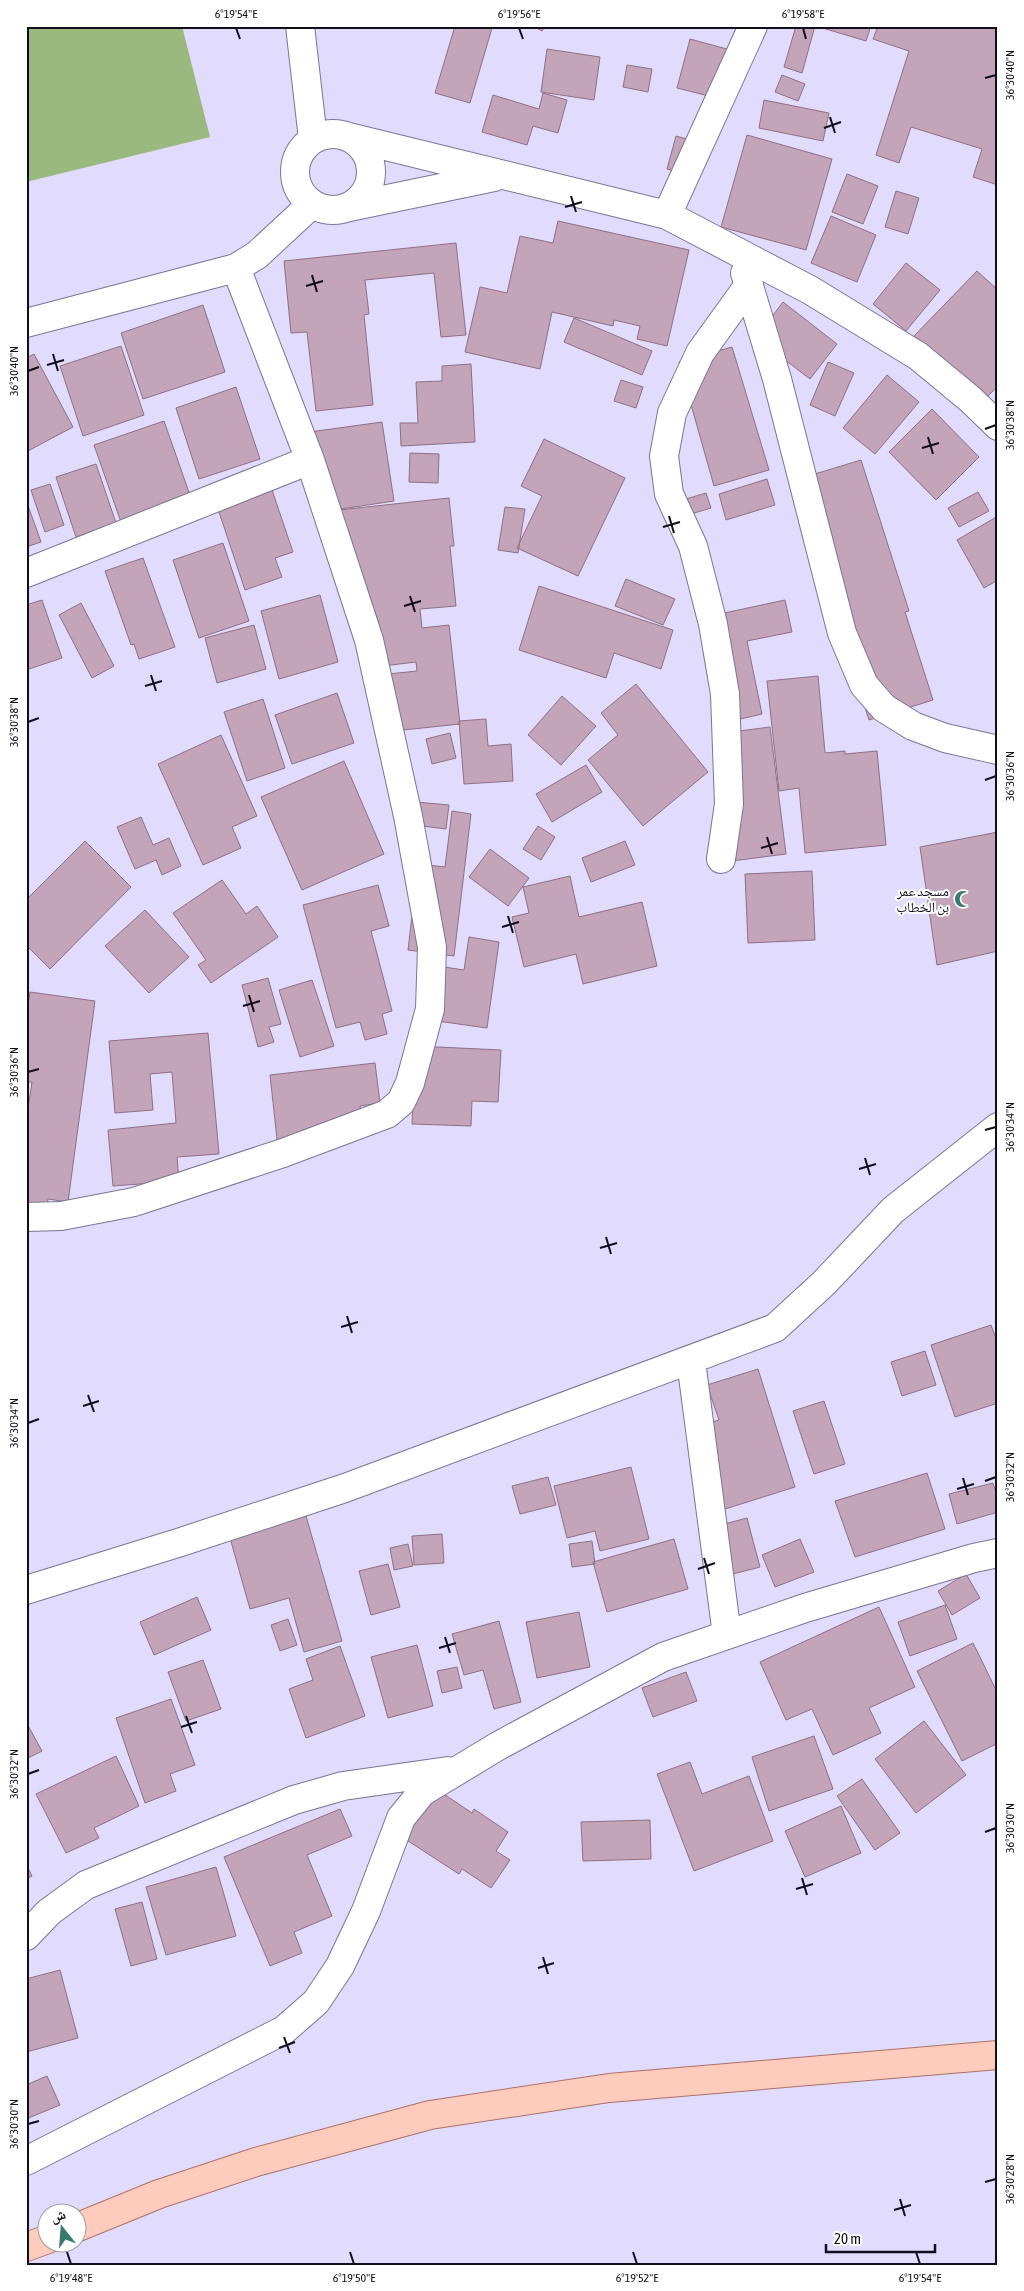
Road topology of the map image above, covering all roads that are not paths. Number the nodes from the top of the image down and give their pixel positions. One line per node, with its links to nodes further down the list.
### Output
1 (300, 26): 4 (street)
2 (752, 26): 8 (street)
3 (349, 137): 4 (street); 5 (street); 7 (street)
4 (312, 139): 6 (street)
5 (502, 176): 7 (street); 8 (street)
6 (312, 204): 7 (street); 10 (street)
7 (349, 207)
8 (667, 215): 9 (street)
9 (738, 250): 11 (street); 13 (street)
10 (236, 268): 12 (street); 14 (street)
11 (749, 285): 16 (street); 17 (street)
12 (26, 322)
13 (998, 426)
14 (310, 460): 15 (street); 19 (street)
15 (26, 573)
16 (998, 750)
17 (721, 859)
18 (998, 1127): 20 (street)
19 (26, 1217)
20 (691, 1361): 22 (street); 23 (street)
21 (998, 1553): 23 (street)
22 (26, 1590)
23 (727, 1635): 24 (street)
24 (460, 1770): 25 (street); 27 (street)
25 (26, 1936)
26 (998, 2055): 28 (main road)
27 (26, 2161)
28 (88, 2223)
29 (38, 2243): 30 (main road)
30 (26, 2248)

